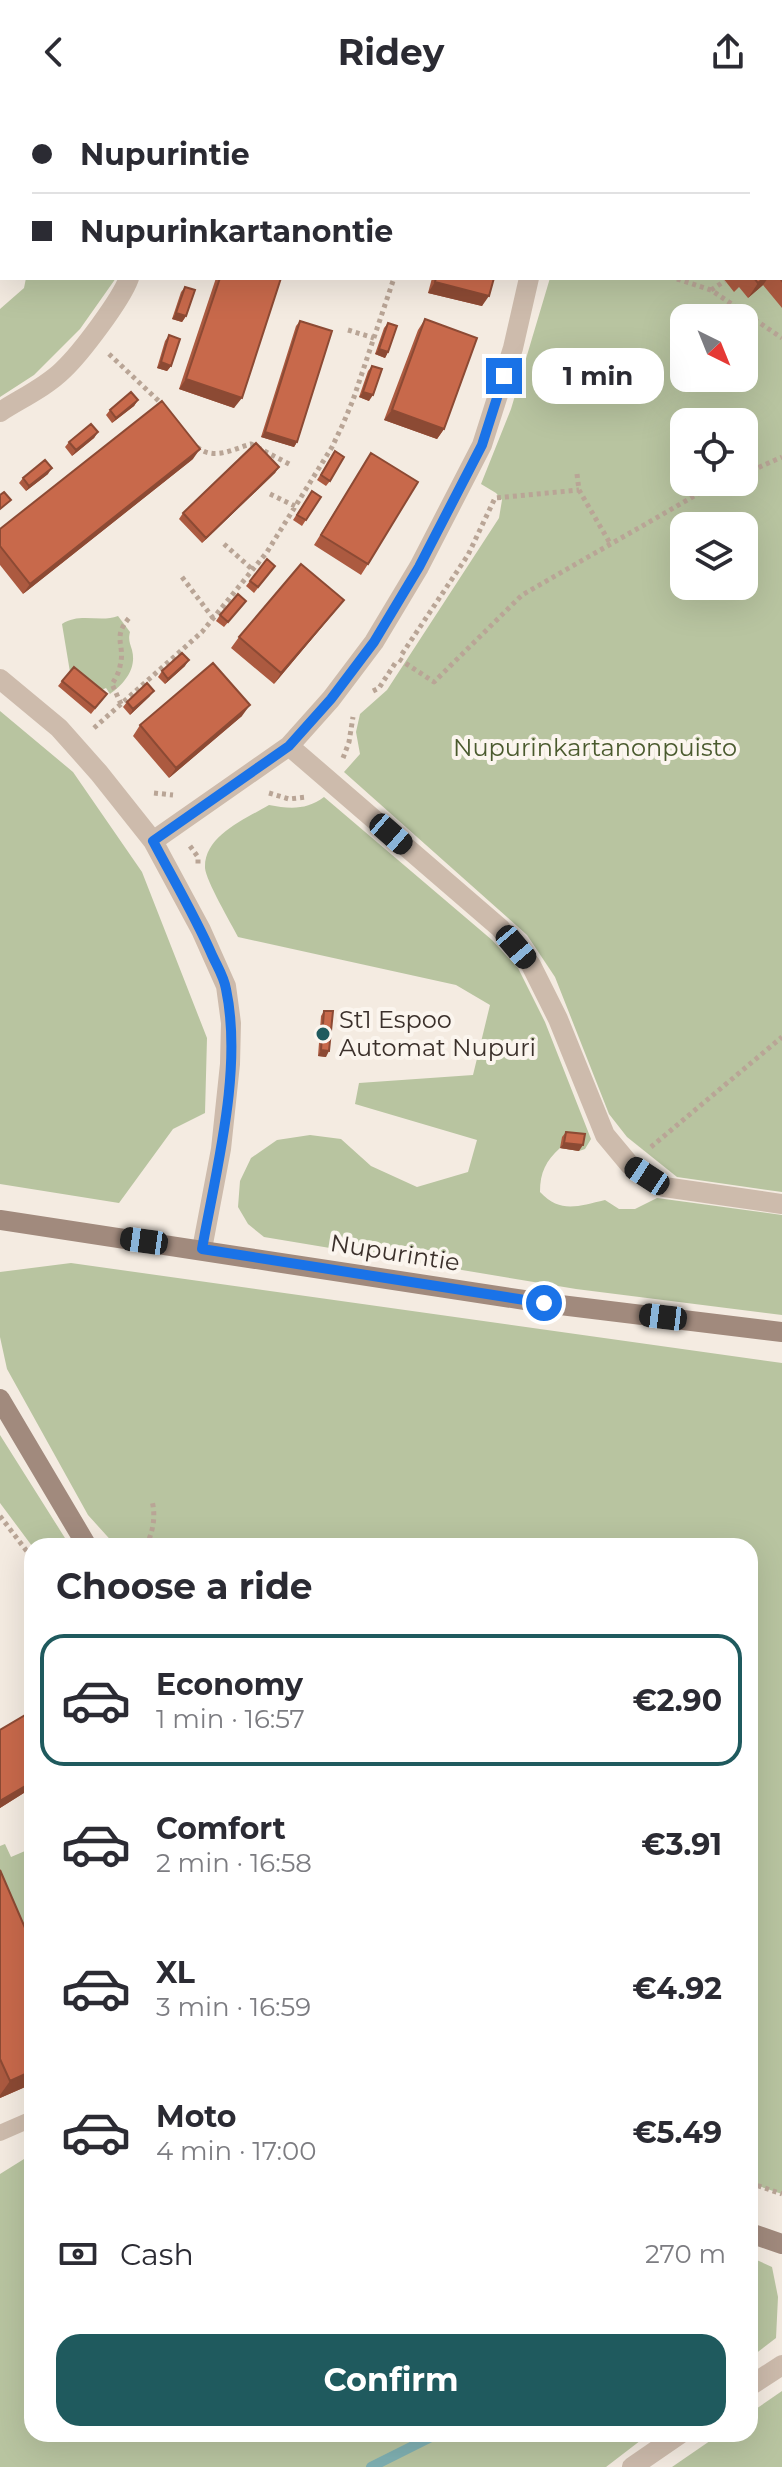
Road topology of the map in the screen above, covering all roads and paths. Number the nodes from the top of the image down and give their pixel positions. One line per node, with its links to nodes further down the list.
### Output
1 (128, 280): 8 (street)
2 (393, 280): 9 (path)
3 (529, 280): 33 (street)
4 (680, 280): 6 (path)
5 (725, 281): 6 (path)
6 (711, 290): 10 (path)
7 (348, 330): 9 (path)
8 (90, 337): 11 (path); 12 (street)
9 (374, 338): 22 (path)
10 (782, 338)
11 (166, 409)
12 (0, 412)
13 (190, 439): 15 (path)
14 (782, 457): 16 (path)
15 (291, 465)
16 (758, 468)
17 (577, 474): 18 (path)
18 (579, 490): 21 (path); 24 (path)
19 (270, 494): 22 (path)
20 (694, 496): 24 (path)
21 (495, 498)
22 (295, 506): 25 (path)
23 (224, 544): 25 (path)
24 (611, 545): 29 (path)
25 (253, 570): 28 (path)
26 (182, 577): 28 (path)
27 (130, 617): 31 (path)
28 (213, 618): 31 (path)
29 (399, 659)
30 (0, 679): 36 (street)
31 (121, 704): 32 (path)
32 (90, 731)
33 (289, 746): 36 (street); 38 (street)
34 (182, 792): 35 (path)
35 (154, 793)
36 (153, 841): 41 (street)
37 (782, 1037): 38 (path)
38 (630, 1165): 39 (street)
39 (782, 1204)
40 (0, 1220): 41 (main road, Nupurintie)
41 (202, 1249): 42 (main road, Nupurintie)
42 (782, 1332)
43 (0, 1399): 46 (main road)
44 (152, 1501): 47 (path)
45 (0, 1516): 48 (path)
46 (82, 1538)
47 (150, 1538)
48 (24, 1548)
49 (24, 2122): 50 (lane)
50 (0, 2133)
51 (758, 2186): 52 (path)
52 (782, 2194)
53 (758, 2236): 54 (main road)
54 (782, 2244)
55 (782, 2365): 56 (street)
56 (758, 2381)
57 (668, 2442): 58 (street)
58 (632, 2467)

